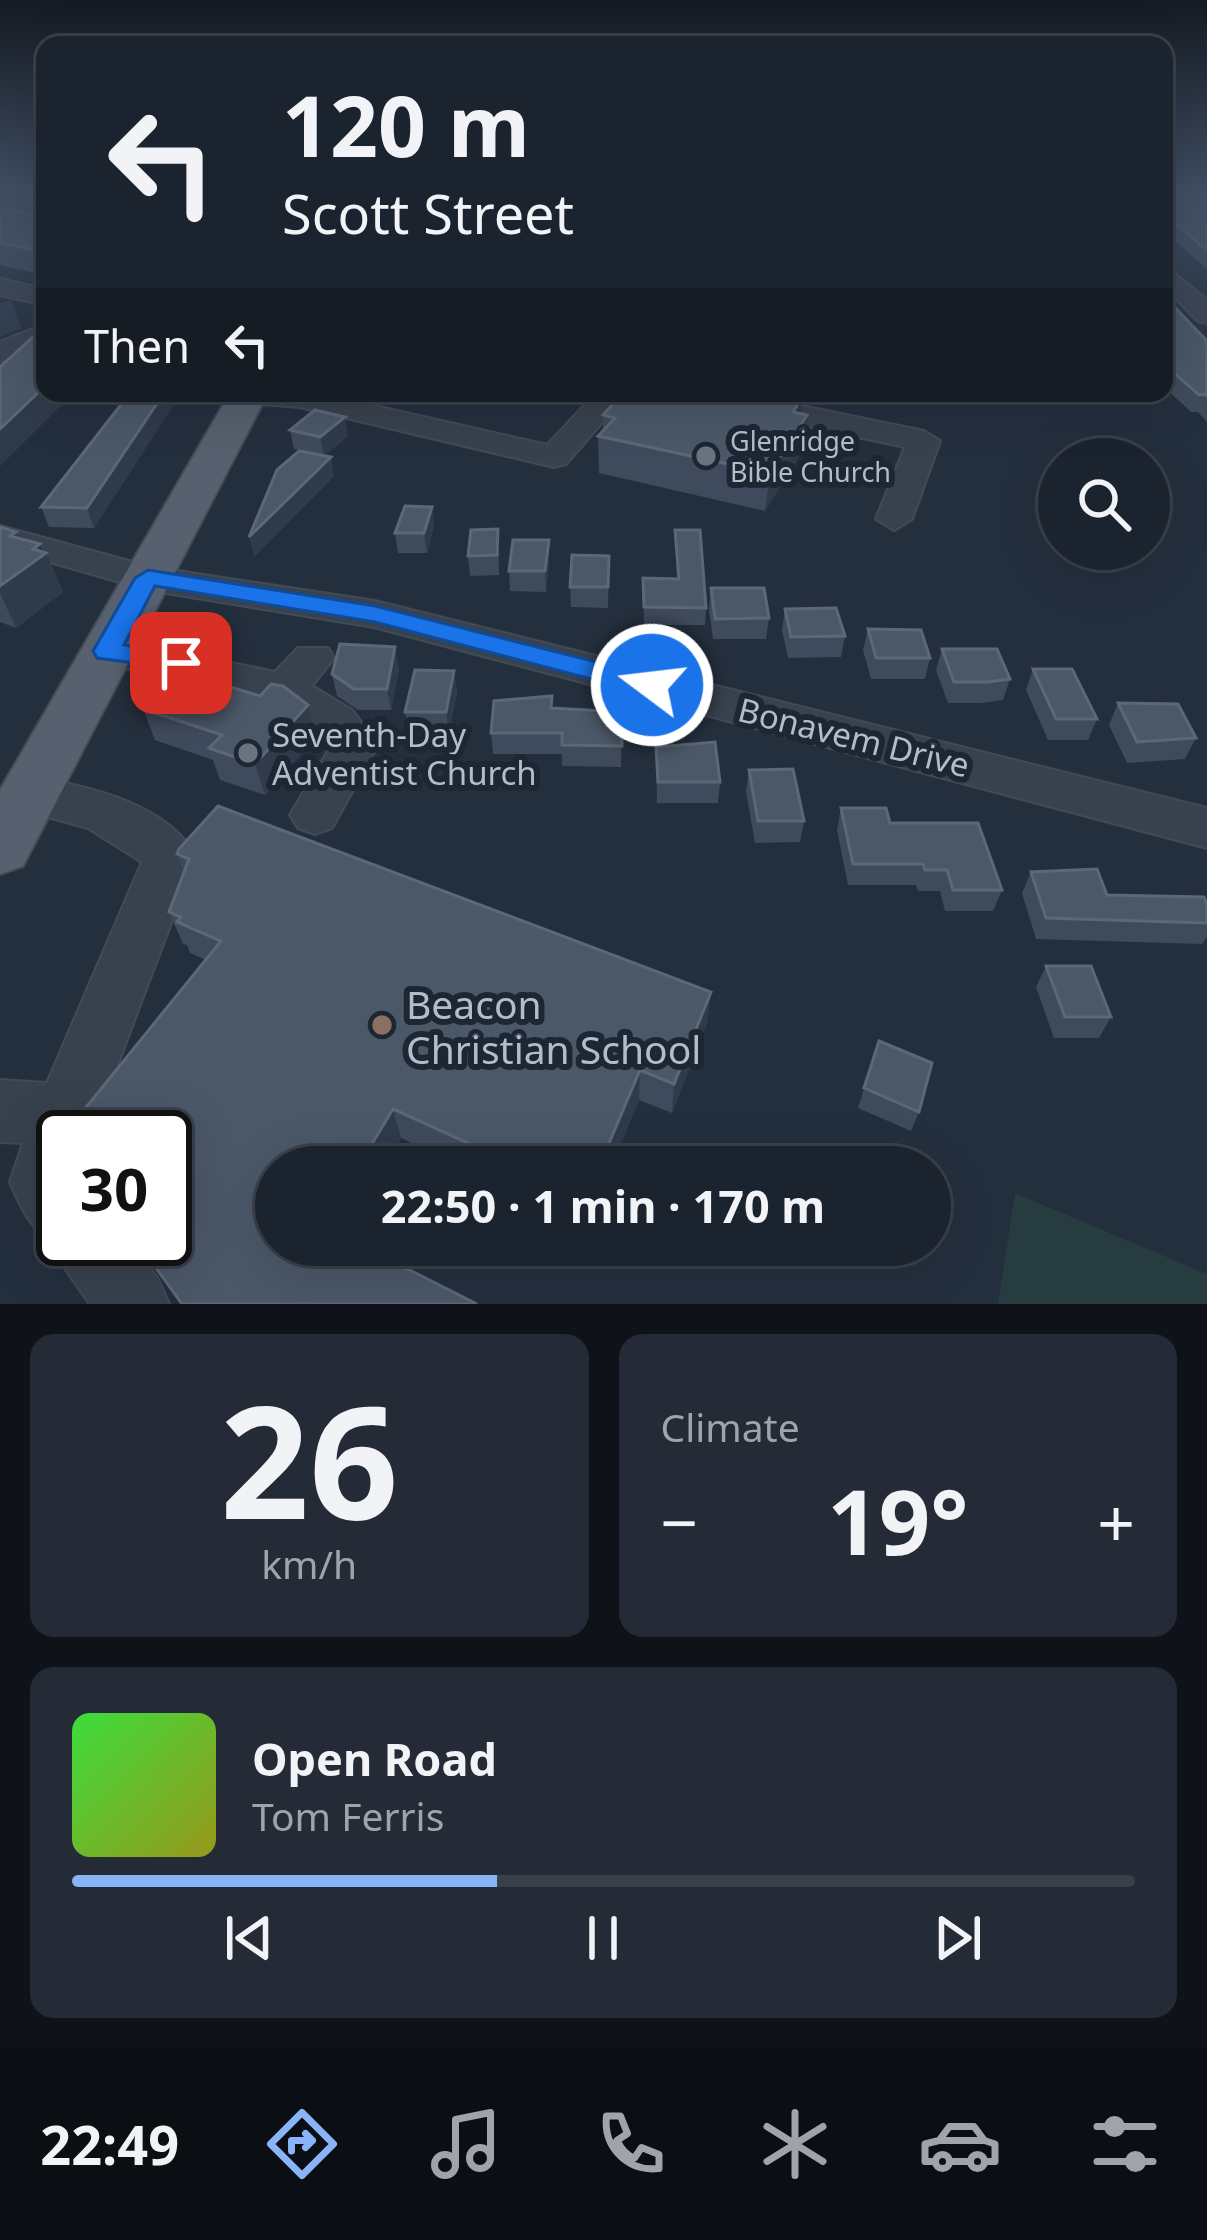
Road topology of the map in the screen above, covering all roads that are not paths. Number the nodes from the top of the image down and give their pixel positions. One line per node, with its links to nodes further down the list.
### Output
1 (1173, 281): 4 (street)
2 (0, 287): 3 (street)
3 (36, 295)
4 (1207, 314)
5 (36, 336): 6 (street)
6 (0, 353)
7 (244, 402): 13 (main road)
8 (334, 402): 9 (street)
9 (605, 402)
10 (737, 402): 11 (street)
11 (894, 519)
12 (0, 537): 13 (street, Bonavem Drive)
13 (148, 578): 14 (main road); 19 (street, Bonavem Drive)
14 (107, 651): 16 (street); 17 (main road)
15 (313, 658): 16 (street)
16 (281, 692): 18 (street)
17 (29, 794): 20 (main road); 21 (street)
18 (315, 815)
19 (1207, 828)
20 (0, 848)
21 (67, 1110)
22 (0, 1112): 23 (street)
23 (36, 1113)
24 (105, 1266): 25 (street)
25 (133, 1304)

